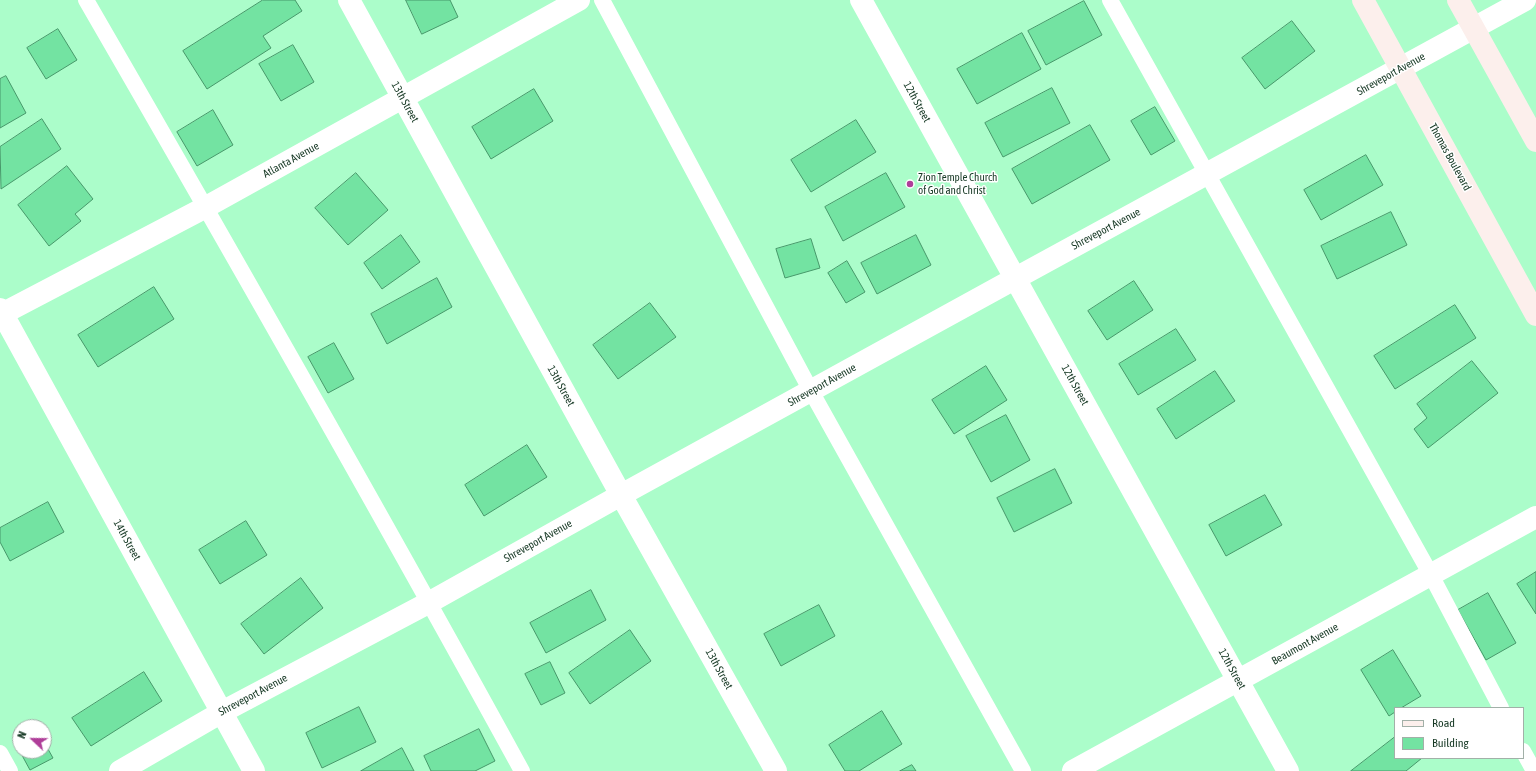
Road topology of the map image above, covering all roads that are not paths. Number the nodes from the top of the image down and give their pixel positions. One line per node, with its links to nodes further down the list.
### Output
1 (86, 0): 15 (lane)
2 (349, 0): 12 (street, 13th Street)
3 (579, 0): 12 (street, Atlanta Avenue)
4 (602, 0): 19 (lane)
5 (861, 0): 16 (street, 12th Street)
6 (1110, 0): 14 (lane)
7 (1363, 0): 11 (main road, Thomas Boulevard)
8 (1458, 0): 10 (main road)
9 (1525, 0): 10 (street, Shreveport Avenue)
10 (1474, 28): 11 (street, Shreveport Avenue); 13 (main road)
11 (1401, 68): 14 (street, Shreveport Avenue); 18 (main road, Thomas Boulevard)
12 (402, 98): 15 (street, Atlanta Avenue); 20 (street, 13th Street)
13 (1536, 141)
14 (1207, 174): 16 (street, Shreveport Avenue); 22 (lane)
15 (206, 207): 17 (street, Atlanta Avenue); 23 (lane)
16 (1016, 278): 19 (street, Shreveport Avenue); 24 (street, 12th Street)
17 (1, 313): 26 (street, 14th Street)
18 (1536, 315)
19 (811, 391): 20 (street, Shreveport Avenue); 34 (lane)
20 (621, 495): 23 (street, Shreveport Avenue); 33 (street, 13th Street)
21 (1536, 517): 22 (street, Beaumont Avenue)
22 (1431, 575): 24 (street, Beaumont Avenue); 25 (lane)
23 (430, 602): 26 (street, Shreveport Avenue); 32 (lane)
24 (1238, 681): 35 (street, Beaumont Avenue); 36 (street, 12th Street)
25 (1500, 707)
26 (222, 712): 30 (street, Shreveport Avenue); 31 (street, 14th Street)
27 (0, 753): 29 (lane)
28 (1524, 753): 37 (lane)
29 (10, 771)
30 (120, 771)
31 (254, 771)
32 (522, 771)
33 (776, 771)
34 (1023, 771)
35 (1073, 771)
36 (1288, 771)
37 (1534, 771)

